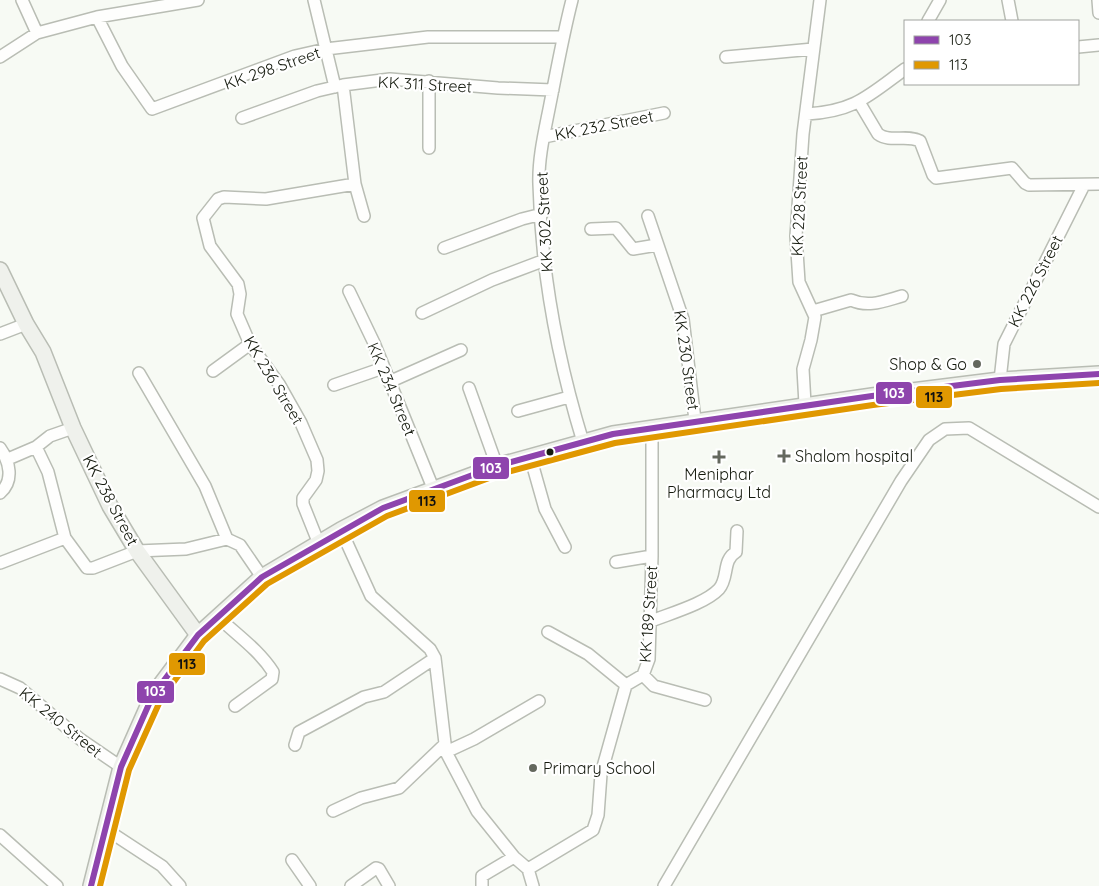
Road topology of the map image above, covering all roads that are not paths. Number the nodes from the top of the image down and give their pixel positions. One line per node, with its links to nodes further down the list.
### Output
1 (22, 0): 14 (street)
2 (198, 0): 8 (street)
3 (314, 0): 18 (street)
4 (572, 0): 15 (street, KK 302 Street)
5 (820, 0): 19 (street, KK 228 Street)
6 (940, 0): 12 (street)
7 (1008, 0): 13 (street)
8 (185, 1): 11 (street)
9 (1099, 2): 10 (street)
10 (1099, 13)
11 (96, 17): 14 (street); 18 (street, KK 298 Street)
12 (929, 20)
13 (1012, 20)
14 (37, 34): 20 (street)
15 (562, 37): 18 (street, KK 298 Street); 25 (street, KK 302 Street)
16 (1099, 45): 17 (street)
17 (1079, 47)
18 (326, 49): 24 (street)
19 (813, 49): 21 (street); 28 (street, KK 228 Street)
20 (0, 56)
21 (726, 57)
22 (904, 70): 26 (street)
23 (429, 81): 24 (street, KK 311 Street); 25 (street, KK 311 Street); 31 (street)
24 (339, 86): 29 (street, KK 311 Street); 32 (street)
25 (553, 90): 30 (street, KK 302 Street)
26 (859, 102): 28 (street); 34 (street)
27 (664, 113): 30 (street, KK 232 Street)
28 (807, 114): 45 (street, KK 228 Street)
29 (242, 118)
30 (544, 137): 35 (street, KK 302 Street)
31 (429, 148)
32 (355, 184): 36 (street); 49 (street, KK 236 Street)
33 (1099, 184): 34 (street)
34 (1084, 185): 55 (street, KK 226 Street)
35 (542, 214): 40 (street); 41 (street, KK 302 Street)
36 (364, 216)
37 (648, 216): 39 (street, KK 230 Street)
38 (591, 229): 39 (street)
39 (656, 245): 62 (street, KK 230 Street)
40 (444, 248)
41 (545, 260): 46 (street); 59 (street, KK 302 Street)
42 (0, 270): 47 (main road, KK 238 Street)
43 (349, 291): 51 (street, KK 234 Street)
44 (902, 296): 45 (street)
45 (813, 311): 60 (street, KK 228 Street)
46 (422, 314)
47 (26, 324): 48 (street); 64 (main road, KK 238 Street)
48 (0, 334)
49 (250, 344): 52 (street); 78 (street, KK 236 Street)
50 (461, 350): 56 (street)
51 (383, 368): 56 (street, KK 234 Street); 57 (street)
52 (213, 371)
53 (139, 373): 77 (street)
54 (1099, 374): 55 (main road)
55 (1000, 380): 60 (main road)
56 (389, 382): 71 (street, KK 234 Street)
57 (334, 385)
58 (469, 388): 70 (street)
59 (569, 397): 61 (street); 65 (street, KK 302 Street)
60 (805, 404): 62 (main road)
61 (518, 411)
62 (695, 420): 63 (main road)
63 (652, 427): 65 (main road); 81 (street, KK 189 Street)
64 (73, 428): 66 (street); 80 (main road, KK 238 Street)
65 (583, 442): 68 (main road)
66 (36, 447): 69 (street); 76 (street)
67 (0, 448): 69 (street)
68 (530, 456): 70 (main road); 79 (street)
69 (8, 459): 72 (street)
70 (497, 466): 71 (main road)
71 (433, 488): 74 (main road)
72 (0, 493)
73 (1099, 507): 113 (street)
74 (341, 530): 78 (main road); 89 (street)
75 (737, 531): 86 (street)
76 (65, 538): 80 (street); 83 (street)
77 (227, 538): 80 (street, KK 238 Street); 84 (street)
78 (319, 544): 84 (main road)
79 (565, 547)
80 (137, 551): 88 (main road)
81 (652, 556): 82 (street); 86 (street, KK 189 Street)
82 (616, 562)
83 (0, 563)
84 (262, 577): 85 (main road)
85 (218, 616): 88 (main road); 95 (street)
86 (649, 622): 90 (street, KK 189 Street)
87 (548, 632): 92 (street)
88 (198, 635): 98 (main road)
89 (435, 658): 96 (street); 97 (street)
90 (642, 675): 92 (street, KK 189 Street); 93 (street)
91 (0, 679): 98 (street, KK 240 Street)
92 (626, 684): 104 (street, KK 189 Street)
93 (705, 700)
94 (540, 701): 97 (street)
95 (236, 706)
96 (295, 745)
97 (445, 748): 99 (street); 102 (street)
98 (121, 767): 100 (main road)
99 (333, 811)
100 (104, 828): 106 (main road); 107 (street)
101 (0, 835): 105 (street)
102 (514, 857): 104 (street); 111 (street)
103 (292, 860): 108 (street)
104 (528, 869): 112 (street)
105 (57, 886)
106 (91, 886)
107 (180, 886)
108 (310, 886)
109 (351, 886): 110 (street)
110 (389, 886)
111 (482, 886)
112 (533, 886)
113 (664, 886)

